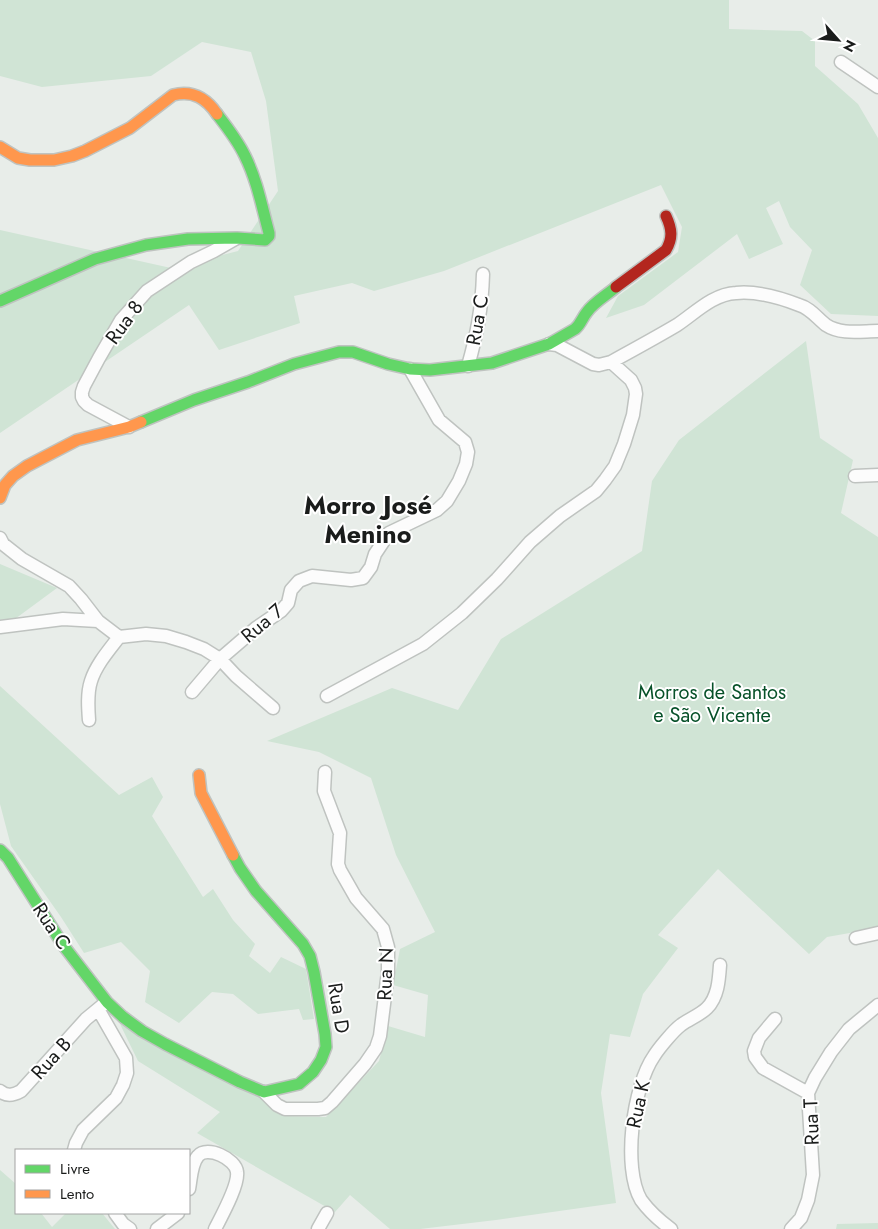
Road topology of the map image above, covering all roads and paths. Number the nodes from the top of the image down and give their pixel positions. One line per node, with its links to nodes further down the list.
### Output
1 (841, 62): 2 (street)
2 (878, 87)
3 (0, 147): 5 (street)
4 (666, 216): 9 (street)
5 (237, 238): 7 (street); 13 (street, Rua 8)
6 (483, 274): 11 (street, Rua C)
7 (0, 301)
8 (878, 331): 10 (street)
9 (549, 344): 10 (street); 11 (street)
10 (611, 362): 23 (street)
11 (468, 366): 12 (street)
12 (410, 369): 13 (street); 21 (street, Rua 7)
13 (129, 427): 16 (street)
14 (878, 475): 15 (street)
15 (855, 476)
16 (0, 498)
17 (0, 538): 18 (street)
18 (98, 621): 19 (street); 20 (street)
19 (0, 627)
20 (118, 637): 21 (street); 25 (street)
21 (220, 659): 22 (street, Rua 7); 24 (street)
22 (192, 692)
23 (327, 696)
24 (273, 708)
25 (89, 720)
26 (325, 772): 36 (street, Rua N)
27 (199, 776): 36 (street, Rua D)
28 (0, 850): 32 (street, Rua C)
29 (878, 933): 30 (street)
30 (856, 938)
31 (720, 965): 47 (street, Rua K)
32 (102, 1005): 35 (street, Rua B); 36 (street); 38 (street)
33 (878, 1005): 37 (street, Rua T)
34 (775, 1019): 37 (street)
35 (0, 1091)
36 (264, 1092)
37 (808, 1093): 48 (street, Rua T)
38 (74, 1149)
39 (190, 1184): 45 (street)
40 (327, 1213): 46 (street)
41 (115, 1214): 43 (street)
42 (177, 1214): 44 (street)
43 (130, 1229)
44 (157, 1229)
45 (215, 1229)
46 (318, 1229)
47 (671, 1229)
48 (791, 1229)

